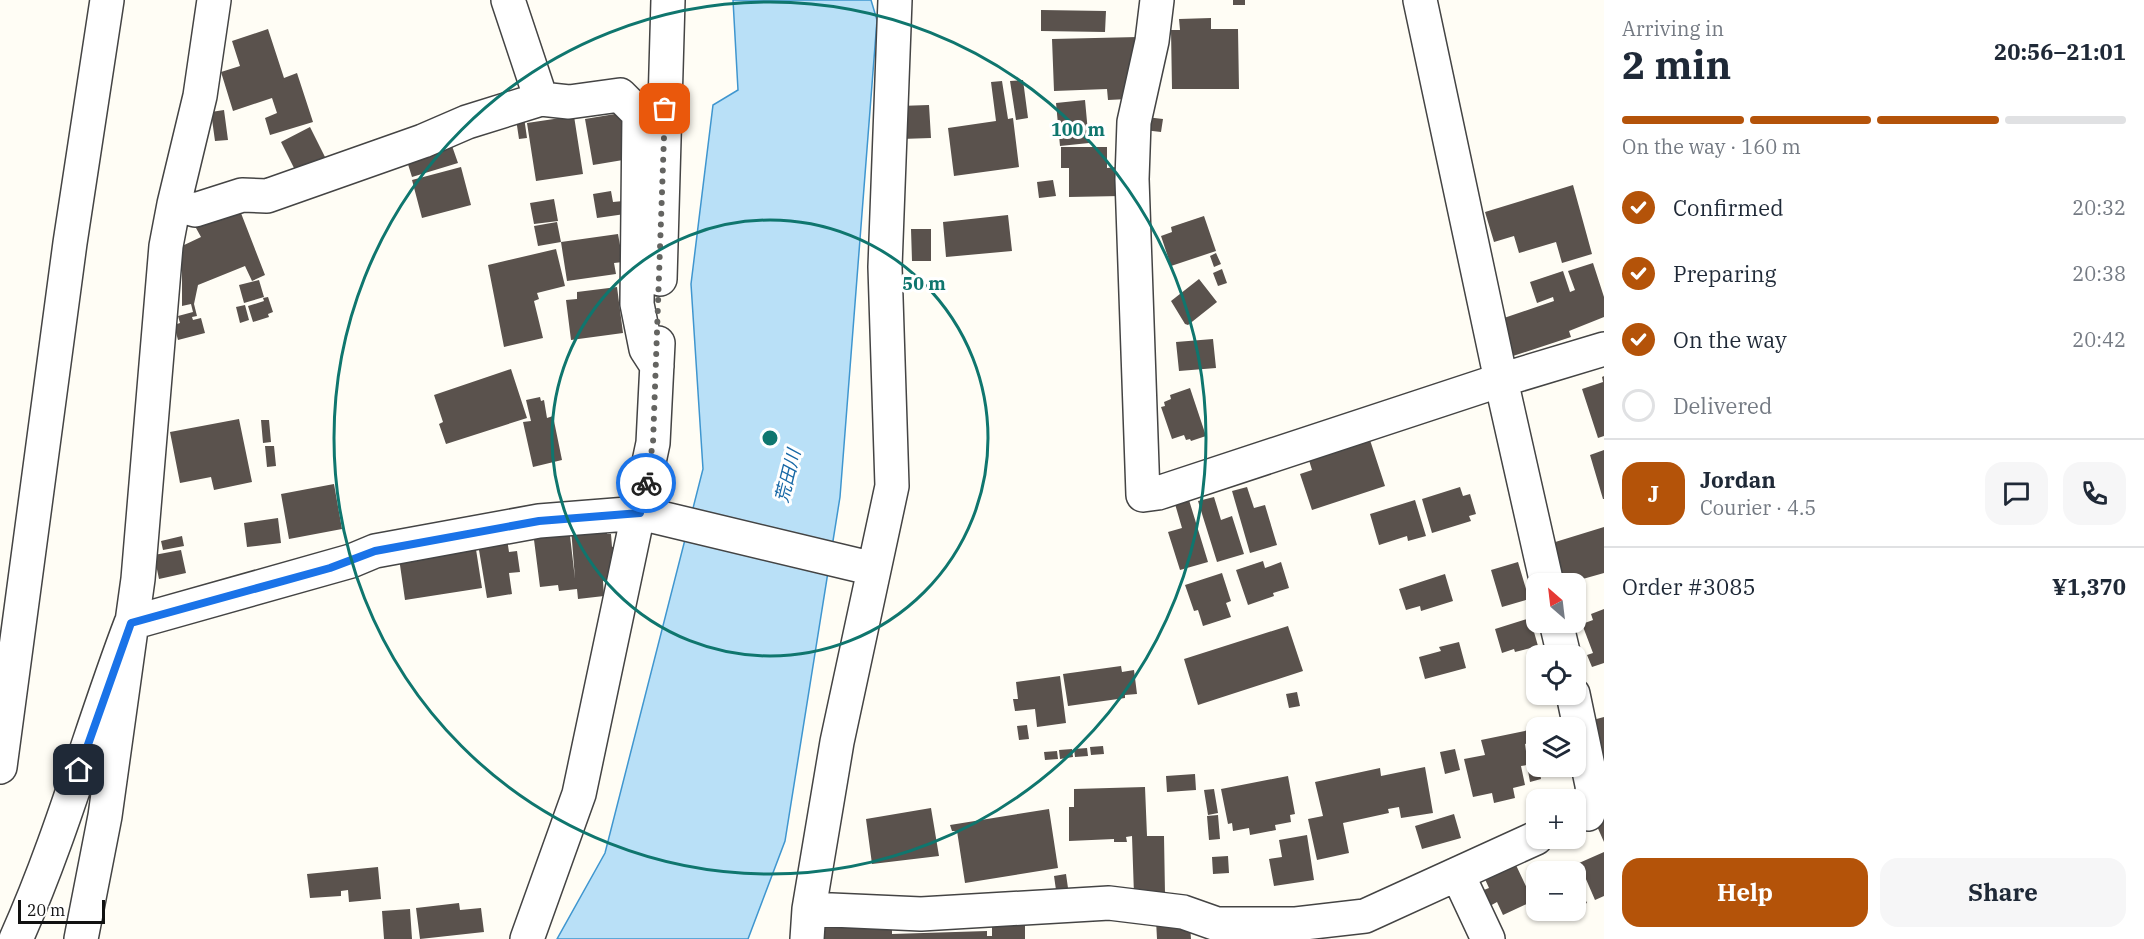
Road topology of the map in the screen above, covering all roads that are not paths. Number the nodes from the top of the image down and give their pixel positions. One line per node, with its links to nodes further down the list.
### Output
1 (107, 0): 18 (street)
2 (214, 0): 9 (street)
3 (508, 0): 8 (street)
4 (668, 0): 11 (street)
5 (895, 0): 14 (street)
6 (1157, 0): 12 (street)
7 (1420, 0): 12 (street)
8 (541, 99): 9 (street); 11 (street)
9 (174, 204): 16 (street)
10 (1604, 349): 12 (street)
11 (657, 366): 13 (street)
12 (1501, 380): 15 (street)
13 (649, 516): 14 (street); 16 (street); 26 (street)
14 (866, 568): 22 (street)
15 (1545, 573)
16 (131, 623): 24 (street); 25 (street)
17 (1575, 705): 19 (street)
18 (0, 768)
19 (1589, 814)
20 (1526, 843): 21 (street)
21 (1458, 875): 23 (street); 27 (street)
22 (808, 924): 23 (street)
23 (1217, 932)
24 (16, 939)
25 (81, 939)
26 (527, 939)
27 (1488, 939)

